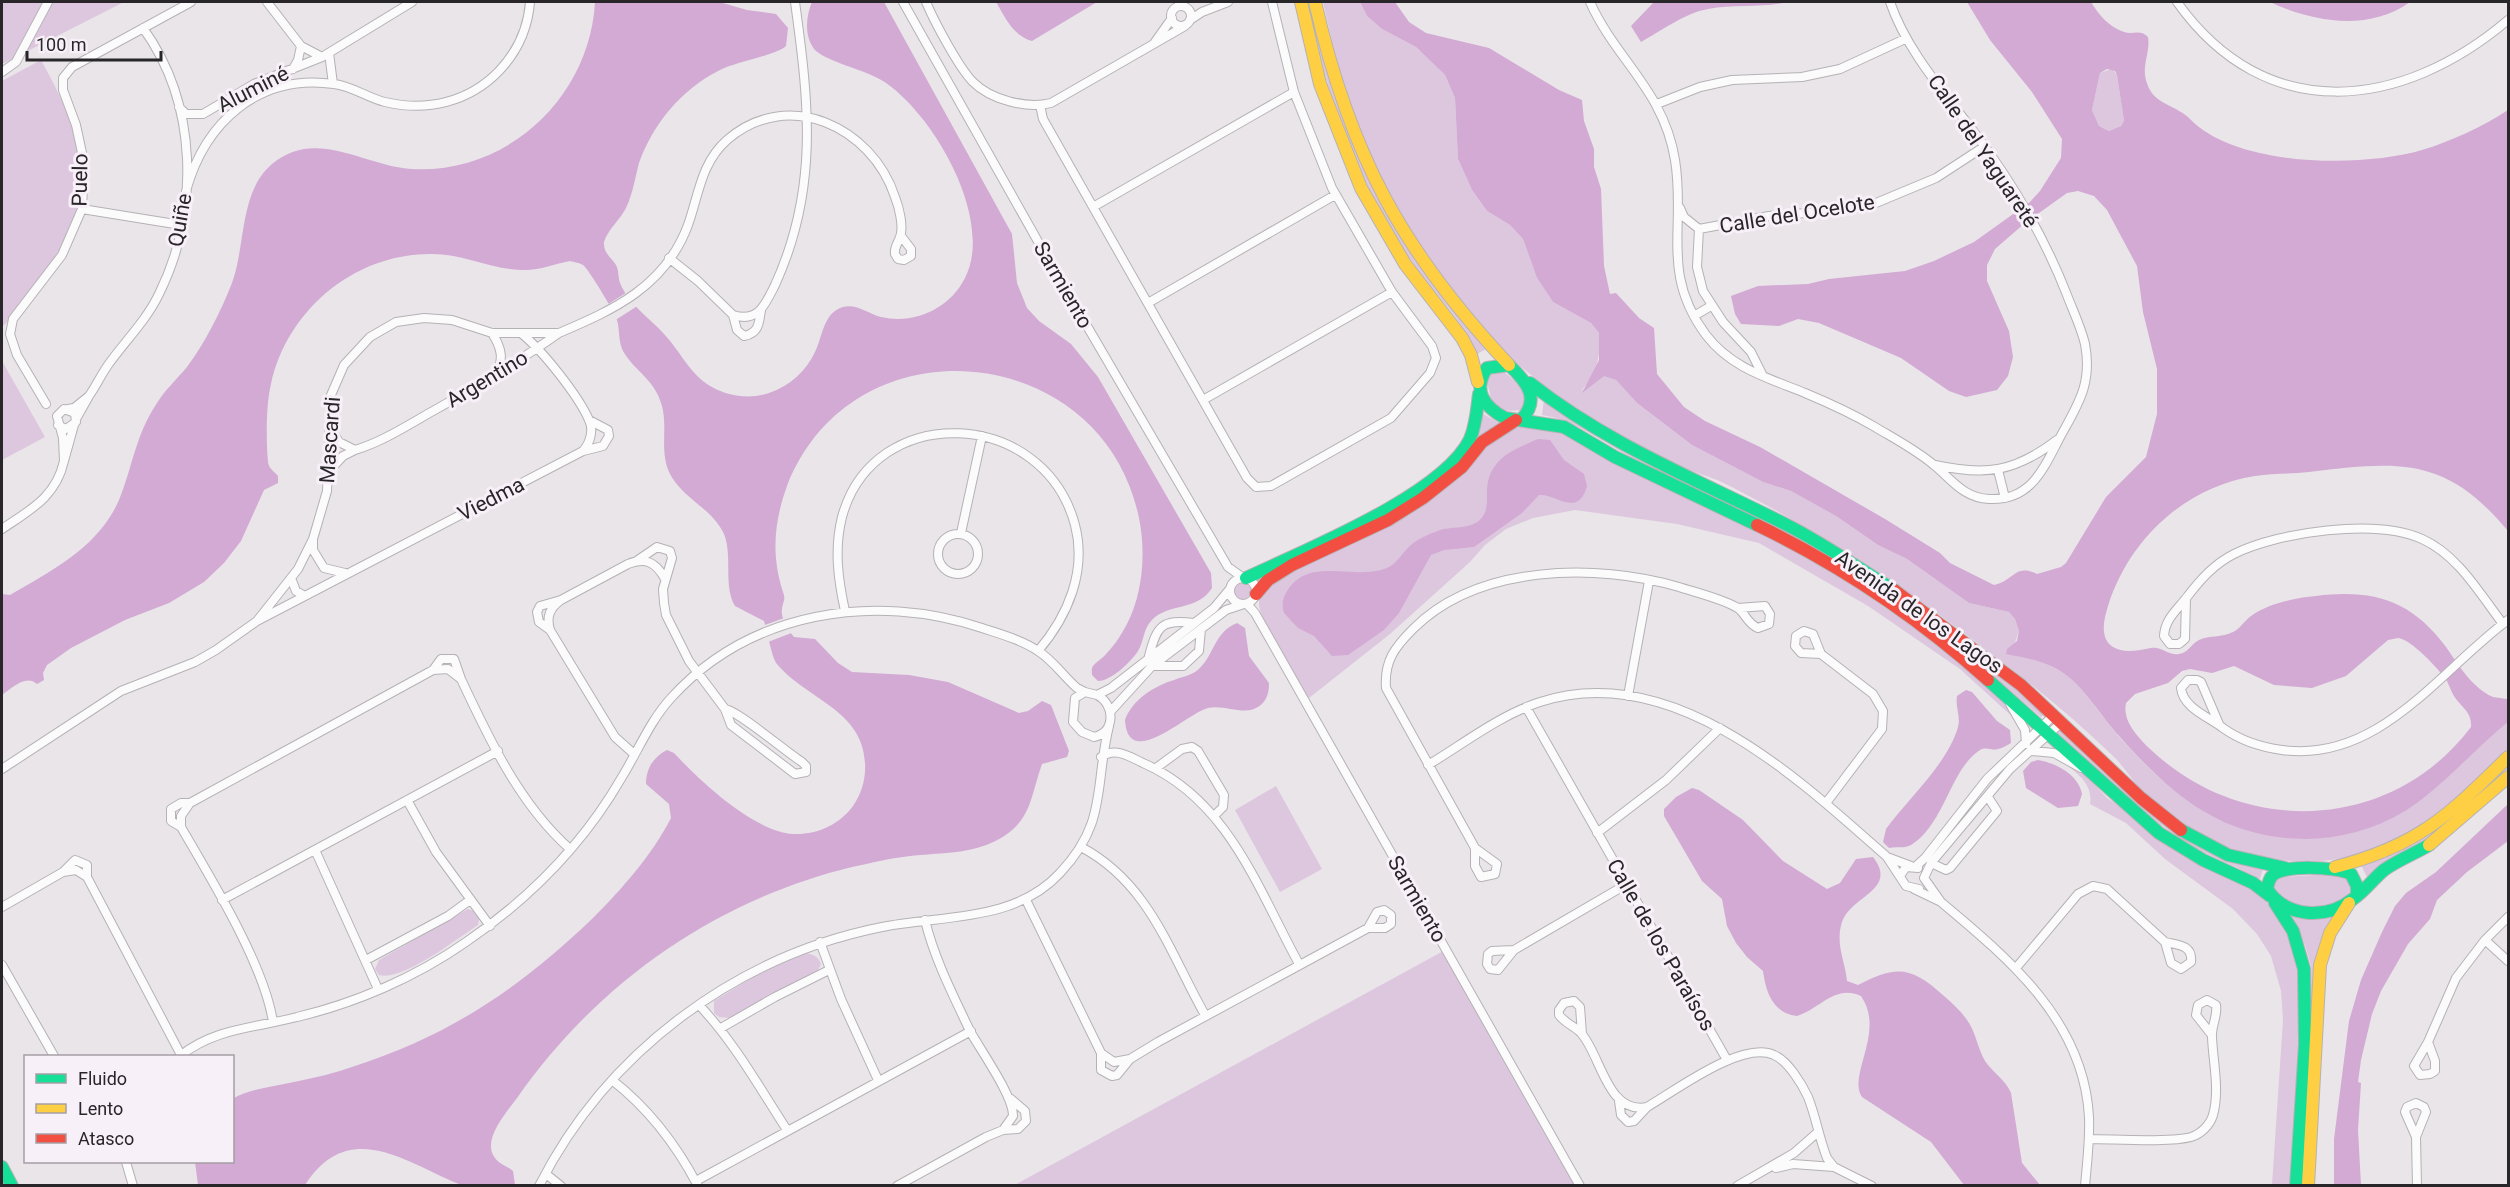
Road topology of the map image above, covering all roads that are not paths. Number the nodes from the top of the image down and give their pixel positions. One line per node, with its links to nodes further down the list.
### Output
1 (48, 2): 28 (street)
2 (190, 2): 22 (street, Puelo)
3 (267, 2): 25 (street)
4 (412, 2): 26 (street, Aluminé)
5 (530, 2): 29 (street)
6 (795, 2): 35 (street)
7 (903, 2): 92 (street, Sarmiento)
8 (926, 2): 32 (street)
9 (1172, 2): 19 (street)
10 (1228, 2): 18 (street)
11 (1272, 2): 30 (street)
12 (1302, 2): 67 (street)
13 (1315, 2): 63 (street)
14 (1590, 2): 31 (street, Calle del Yaguareté)
15 (1890, 2): 23 (street, Calle del Yaguareté)
16 (2177, 2): 20 (street)
17 (1186, 6): 18 (street); 19 (street); 21 (street)
18 (1202, 12): 21 (street)
19 (1172, 15): 21 (street); 24 (street)
20 (2508, 20)
21 (1188, 23): 24 (street)
22 (143, 28): 33 (street, Quiñe); 44 (street, Puelo)
23 (1905, 39): 31 (street); 39 (street, Calle del Yaguareté)
24 (1153, 45): 32 (street)
25 (301, 46): 26 (street); 27 (street)
26 (326, 55): 27 (street, Aluminé); 29 (street)
27 (293, 69): 34 (street, Aluminé)
28 (2, 72)
29 (333, 84): 38 (street)
30 (1294, 92): 41 (street); 43 (street)
31 (1657, 104): 42 (street, Calle del Yaguareté)
32 (1040, 105): 43 (street)
33 (179, 107): 34 (street, Aluminé); 36 (street, Quiñe)
34 (203, 114): 36 (street)
35 (806, 117): 49 (street); 52 (street); 56 (street)
36 (185, 134): 37 (street, Quiñe)
37 (187, 144): 38 (street); 40 (street, Quiñe)
38 (204, 145): 40 (street)
39 (1985, 146): 48 (street, Calle del Ocelote); 78 (street, Calle del Yaguareté)
40 (186, 191): 46 (street, Quiñe)
41 (1335, 195): 53 (street); 54 (street)
42 (1679, 206): 45 (street, Calle del Ocelote); 47 (street, Calle del Yaguareté)
43 (1093, 207): 54 (street)
44 (82, 209): 46 (street); 70 (street, Puelo)
45 (1687, 220): 47 (street); 48 (street, Calle del Ocelote)
46 (182, 225): 68 (street, Quiñe)
47 (1677, 225): 50 (street, Calle del Yaguareté)
48 (1699, 229): 51 (street)
49 (901, 236)
50 (1676, 242): 51 (street); 58 (street, Calle del Yaguareté)
51 (1696, 246): 55 (street)
52 (669, 258): 57 (street); 60 (street)
53 (1392, 292): 69 (street); 69 (street)
54 (1148, 303): 69 (street)
55 (1711, 306): 58 (street); 64 (street)
56 (761, 310): 57 (street); 57 (street)
57 (733, 315)
58 (1694, 316): 64 (street, Calle del Yaguareté)
59 (492, 333): 61 (street, Argentino); 65 (street); 76 (street, Mascardi)
60 (559, 333): 61 (street, Argentino); 62 (street, Argentino)
61 (522, 334): 62 (street)
62 (536, 350): 65 (street, Argentino); 72 (street)
63 (1509, 365): 66 (street); 67 (street)
64 (1762, 374): 82 (street, Calle del Yaguareté)
65 (492, 377): 79 (street, Argentino)
66 (1527, 381): 73 (street); 123 (street, Avenida de los Lagos)
67 (1478, 387): 73 (street); 95 (street)
68 (89, 396): 71 (street); 75 (street, Quiñe)
69 (1203, 400)
70 (46, 404): 71 (street); 74 (street, Puelo)
71 (66, 409): 74 (street); 75 (street)
72 (590, 420): 80 (street); 80 (street, Viedma)
73 (1519, 420): 103 (street); 115 (street, Avenida de los Lagos)
74 (57, 422): 75 (street); 81 (street)
75 (75, 422): 81 (street, Quiñe)
76 (329, 426): 79 (street); 84 (street, Mascardi)
77 (982, 436): 87 (street); 105 (street); 109 (street)
78 (2059, 438): 83 (street, Calle del Yaguareté); 85 (street, Calle del Yaguareté)
79 (355, 450): 84 (street, Argentino)
80 (583, 451): 94 (street, Viedma)
81 (64, 461): 86 (street, Quiñe)
82 (1934, 465): 83 (street, Calle del Yaguareté); 85 (street, Calle del Yaguareté)
83 (1998, 470): 85 (street)
84 (328, 472): 88 (street, Mascardi)
85 (2005, 498)
86 (2, 529)
87 (962, 533): 87 (street)
88 (313, 539): 89 (street); 91 (street, Mascardi)
89 (317, 559): 91 (street); 93 (street)
90 (638, 560): 97 (street); 97 (street); 132 (street)
91 (302, 561): 96 (street)
92 (1228, 567): 95 (street, Sarmiento); 100 (street, Sarmiento)
93 (324, 568): 94 (street); 99 (street)
94 (346, 574): 99 (street, Viedma)
95 (1244, 577): 100 (street); 103 (street)
96 (291, 578): 101 (street); 106 (street)
97 (665, 579): 113 (street)
98 (1649, 581): 104 (street); 118 (street); 135 (street)
99 (322, 585): 101 (street)
100 (1229, 588): 103 (street); 108 (street)
101 (303, 595): 106 (street)
102 (2186, 598): 102 (street); 107 (street)
103 (1250, 600): 108 (street); 216 (street, Sarmiento)
104 (1738, 608)
105 (845, 611): 109 (street); 113 (street)
106 (257, 621): 137 (street)
107 (2506, 622): 124 (street)
108 (1198, 626): 111 (street); 111 (street); 112 (street); 112 (street)
109 (1038, 651): 114 (street)
110 (1821, 654): 142 (street)
111 (1149, 656): 117 (street)
112 (1152, 666): 122 (street)
113 (697, 674): 121 (street); 132 (street)
114 (1070, 682): 116 (street); 119 (street)
115 (2002, 691): 127 (street, Avenida de los Lagos); 129 (street)
116 (1085, 692): 117 (street); 119 (street)
117 (1097, 695): 122 (street)
118 (1628, 696): 120 (street); 126 (street)
119 (1075, 698): 128 (street)
120 (1526, 707): 135 (street); 144 (street, Calle de los Paraísos)
121 (725, 709): 121 (street)
122 (1111, 711): 125 (street)
123 (2058, 718): 127 (street); 153 (street, Avenida de los Lagos)
124 (2219, 724): 124 (street)
125 (1109, 726): 128 (street); 131 (street); 134 (street)
126 (1720, 729): 142 (street); 144 (street)
127 (2045, 731): 129 (street); 138 (street, Avenida de los Lagos)
128 (1094, 736): 134 (street)
129 (2029, 748): 138 (street); 140 (street); 151 (street)
130 (498, 751): 141 (street); 147 (street); 160 (street)
131 (1119, 752): 134 (street); 136 (street)
132 (634, 754): 147 (street)
133 (2508, 757): 152 (street)
134 (1101, 758): 145 (street)
135 (1428, 765): 146 (street)
136 (1156, 768): 143 (street); 143 (street)
137 (2, 769)
138 (2093, 775): 159 (street, Avenida de los Lagos)
139 (2508, 777): 158 (street)
140 (1988, 797): 150 (street); 150 (street)
141 (407, 800): 148 (street); 161 (street)
142 (1826, 803): 149 (street)
143 (1215, 815): 175 (street)
144 (1597, 833): 156 (street, Calle de los Paraísos)
145 (1081, 847): 162 (street); 181 (street)
146 (1475, 848)
147 (570, 849): 167 (street)
148 (315, 850): 160 (street); 173 (street)
149 (1887, 857): 151 (street); 154 (street)
150 (1931, 863): 155 (street)
151 (1913, 866): 154 (street); 155 (street)
152 (2335, 868): 153 (street, Avenida de los Lagos); 158 (street)
153 (2289, 869): 159 (street)
154 (1900, 876): 157 (street)
155 (1924, 878): 157 (street); 163 (street)
156 (1627, 884): 172 (street); 193 (street, Calle de los Paraísos)
157 (1914, 889): 163 (street)
158 (2354, 898): 159 (street); 221 (street)
159 (2272, 899): 220 (street)
160 (222, 900): 182 (street)
161 (470, 900): 167 (street); 173 (street)
162 (1026, 900): 166 (street); 188 (street)
163 (1941, 902): 177 (street)
164 (2, 908): 190 (street)
165 (2508, 917): 169 (street)
166 (925, 920): 170 (street); 184 (street)
167 (490, 926): 179 (street)
168 (1368, 928): 175 (street)
169 (2485, 940): 174 (street); 187 (street)
170 (820, 942): 178 (street); 180 (street)
171 (2164, 942): 177 (street)
172 (1514, 950)
173 (366, 960): 179 (street)
174 (2508, 961)
175 (1299, 964): 181 (street)
176 (2, 965): 189 (street)
177 (2016, 968): 203 (street)
178 (829, 970): 183 (street); 195 (street)
179 (378, 989): 182 (street)
180 (699, 1005): 183 (street); 194 (street)
181 (1205, 1015): 192 (street)
182 (273, 1022): 191 (street)
183 (722, 1028): 199 (street)
184 (971, 1031): 195 (street); 196 (street)
185 (1582, 1034): 197 (street)
186 (2211, 1034): 203 (street)
187 (2428, 1042)
188 (1101, 1053): 192 (street); 192 (street)
189 (53, 1055)
190 (180, 1055)
191 (183, 1055)
192 (1130, 1059)
193 (1727, 1060): 198 (street); 201 (street)
194 (612, 1080): 209 (street); 211 (street)
195 (878, 1080): 199 (street)
196 (1011, 1099): 200 (street); 200 (street)
197 (1620, 1101): 198 (street); 198 (street)
198 (1647, 1107)
199 (787, 1130): 211 (street)
200 (1003, 1130): 215 (street)
201 (1818, 1132): 207 (street); 208 (street)
202 (2416, 1137): 222 (street)
203 (2089, 1139): 219 (street)
204 (127, 1163): 210 (street)
205 (132, 1163): 210 (street)
206 (2, 1167): 212 (street)
207 (1834, 1167): 208 (street); 218 (street)
208 (1769, 1169): 217 (street)
209 (546, 1174): 213 (street); 214 (street)
210 (133, 1182)
211 (697, 1183)
212 (12, 1185)
213 (539, 1185)
214 (561, 1185)
215 (897, 1185)
216 (1580, 1185)
217 (1737, 1185)
218 (1872, 1185)
219 (2085, 1185)
220 (2296, 1185)
221 (2308, 1185)
222 (2417, 1185)

